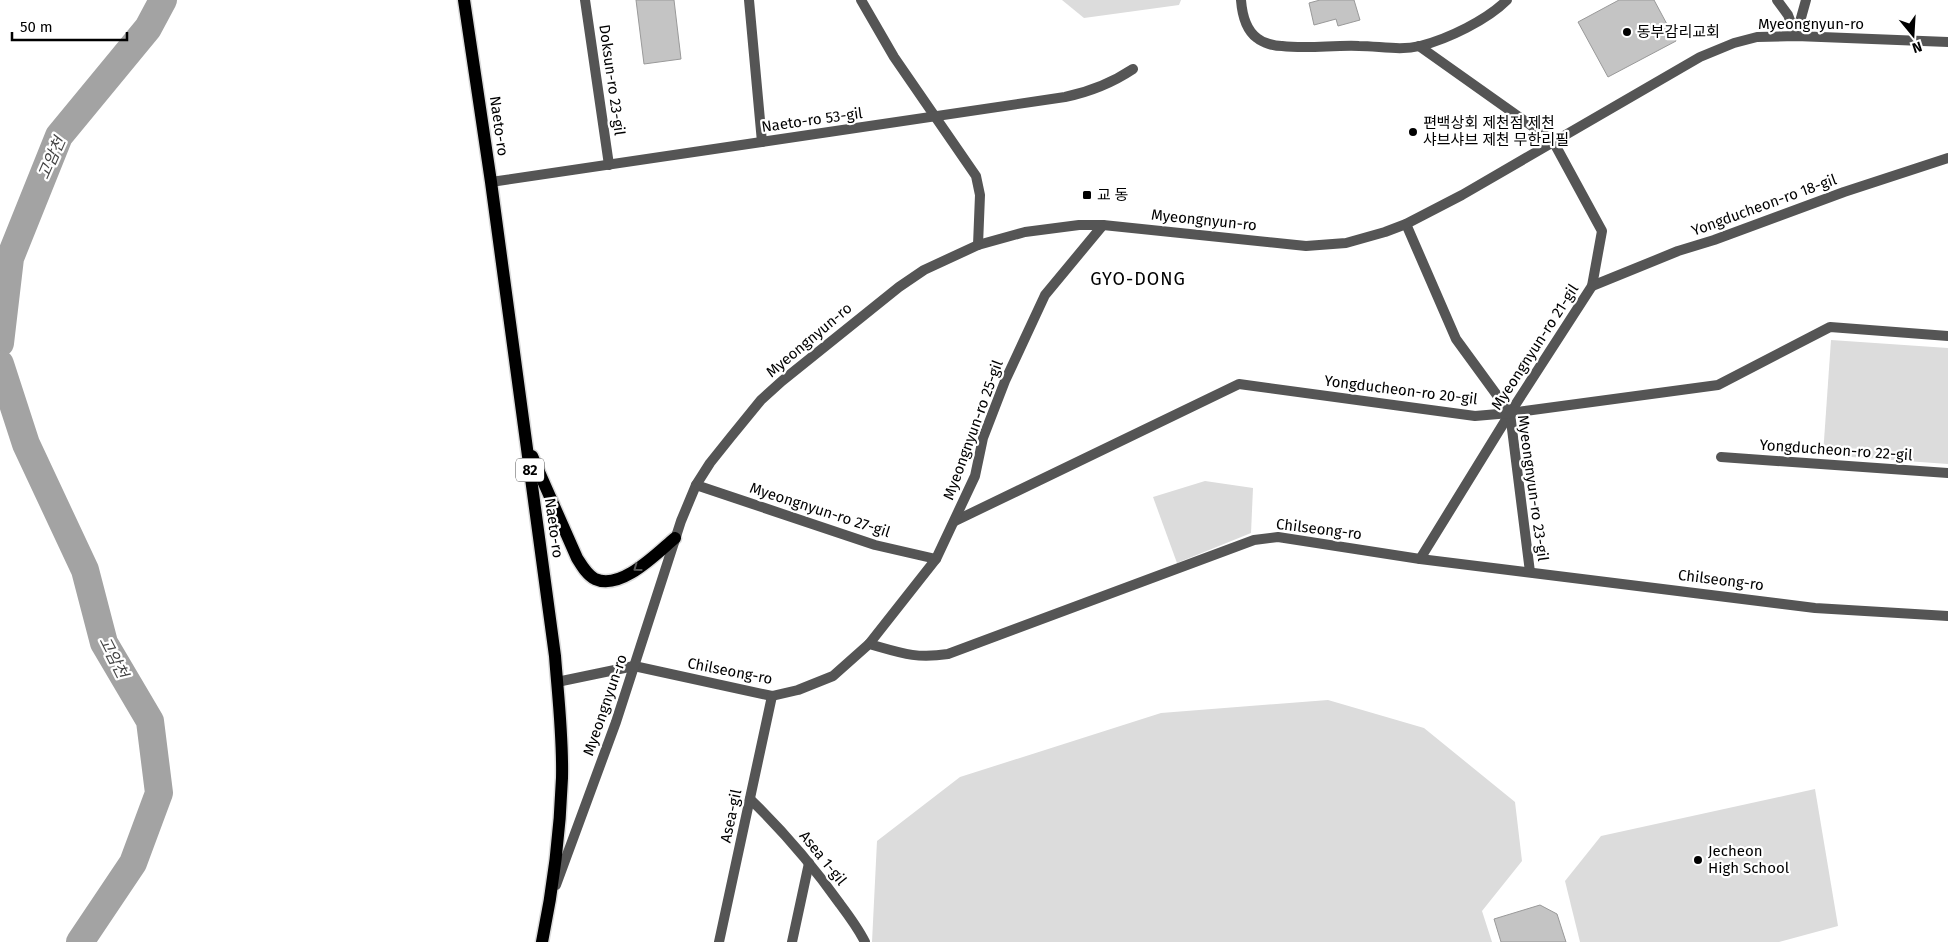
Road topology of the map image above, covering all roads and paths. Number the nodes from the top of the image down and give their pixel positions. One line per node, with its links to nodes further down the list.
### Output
1 (464, 0): 18 (main road, Naeto-ro / 82)
2 (585, 0): 17 (street, Doksun-ro 23-gil)
3 (750, 0): 15 (street)
4 (861, 0): 13 (street)
5 (1241, 0): 11 (street)
6 (1507, 0): 11 (street)
7 (1777, 0): 9 (street)
8 (1806, 0): 9 (street)
9 (1796, 36): 10 (street, Myeongnyun-ro); 14 (street, Myeongnyun-ro)
10 (1948, 42)
11 (1419, 46): 14 (street)
12 (1133, 70): 13 (street, Naeto-ro 53-gil)
13 (934, 117): 15 (street, Naeto-ro 53-gil); 21 (street)
14 (1553, 141): 19 (street, Myeongnyun-ro); 22 (street, Myeongnyun-ro 21-gil)
15 (762, 142): 17 (street, Naeto-ro 53-gil)
16 (1948, 158): 22 (street, Yongducheon-ro 18-gil)
17 (610, 165): 18 (street, Naeto-ro 53-gil)
18 (491, 182): 25 (main road, Naeto-ro / 82)
19 (1406, 224): 20 (street, Myeongnyun-ro); 24 (street, Myeongnyun-ro 23-gil)
20 (1103, 225): 21 (street, Myeongnyun-ro); 29 (street, Myeongnyun-ro 25-gil)
21 (978, 245): 28 (street, Myeongnyun-ro)
22 (1592, 286): 24 (street, Myeongnyun-ro 21-gil)
23 (1948, 336): 24 (street, Yongducheon-ro 20-gil)
24 (1510, 414): 29 (street, Yongducheon-ro 20-gil); 32 (street, Myeongnyun-ro 21-gil); 33 (street, Myeongnyun-ro 23-gil)
25 (526, 442): 30 (main road, one-way to 25); 37 (main road, Naeto-ro / 82)
26 (1721, 457): 27 (street, Yongducheon-ro 22-gil)
27 (1948, 473)
28 (696, 485): 30 (street, Myeongnyun-ro); 31 (street, Myeongnyun-ro 27-gil)
29 (955, 521): 31 (street, Myeongnyun-ro 25-gil)
30 (676, 538): 36 (street, Myeongnyun-ro)
31 (936, 559): 35 (street, Myeongnyun-ro 25-gil)
32 (1420, 559): 33 (street, Chilseong-ro); 35 (street, Chilseong-ro)
33 (1530, 572): 34 (street, Chilseong-ro)
34 (1948, 616)
35 (870, 644): 38 (street, Chilseong-ro)
36 (634, 666): 37 (street); 38 (street, Chilseong-ro); 41 (street, Myeongnyun-ro)
37 (557, 682): 41 (main road, Naeto-ro / 82)
38 (772, 696): 39 (street, Asea-gil)
39 (750, 799): 40 (street, Asea 1-gil); 43 (street, Asea-gil)
40 (809, 863): 44 (street); 45 (street, Asea 1-gil)
41 (552, 895): 42 (main road, Naeto-ro / 82)
42 (542, 942)
43 (719, 942)
44 (792, 942)
45 (865, 942)

